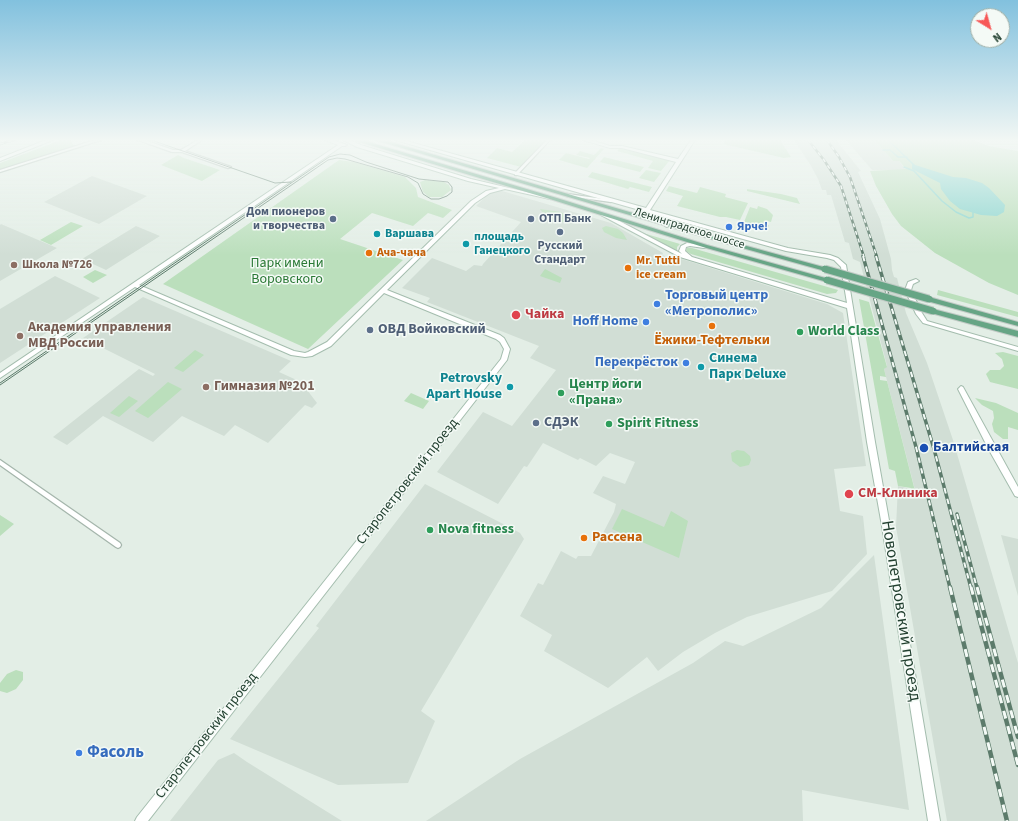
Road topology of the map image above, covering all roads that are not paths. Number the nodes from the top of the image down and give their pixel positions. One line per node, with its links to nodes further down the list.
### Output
1 (291, 178): 21 (street)
2 (464, 178): 7 (street)
3 (485, 178): 10 (main road, Ленинградское шоссе)
4 (508, 178): 9 (main road, Ленинградское шоссе)
5 (532, 178): 11 (street)
6 (668, 178): 14 (street)
7 (470, 180): 8 (street); 12 (street)
8 (505, 188): 10 (street); 12 (street)
9 (566, 195): 11 (street); 17 (main road, Ленинградское шоссе)
10 (555, 199): 15 (main road, Ленинградское шоссе)
11 (615, 201): 13 (street)
12 (473, 202): 22 (street)
13 (632, 206): 14 (street); 16 (street)
14 (647, 210): 16 (street)
15 (600, 213): 18 (main road, Ленинградское шоссе); 19 (street)
16 (656, 215): 17 (street); 23 (street, Новопетровский проезд)
17 (669, 226): 24 (main road, Ленинградское шоссе, bridge)
18 (705, 246): 19 (street); 25 (main road, Ленинградское шоссе, bridge)
19 (689, 258): 23 (street)
20 (916, 281): 26 (street)
21 (135, 285): 22 (street); 27 (street)
22 (384, 291): 32 (street, Старопетровский проезд)
23 (850, 306): 33 (street, Новопетровский проезд)
24 (1018, 324)
25 (1018, 334)
26 (1018, 349)
27 (0, 376)
28 (960, 389): 30 (street)
29 (0, 462): 31 (street)
30 (1018, 494)
31 (118, 545)
32 (140, 821)
33 (934, 821)

